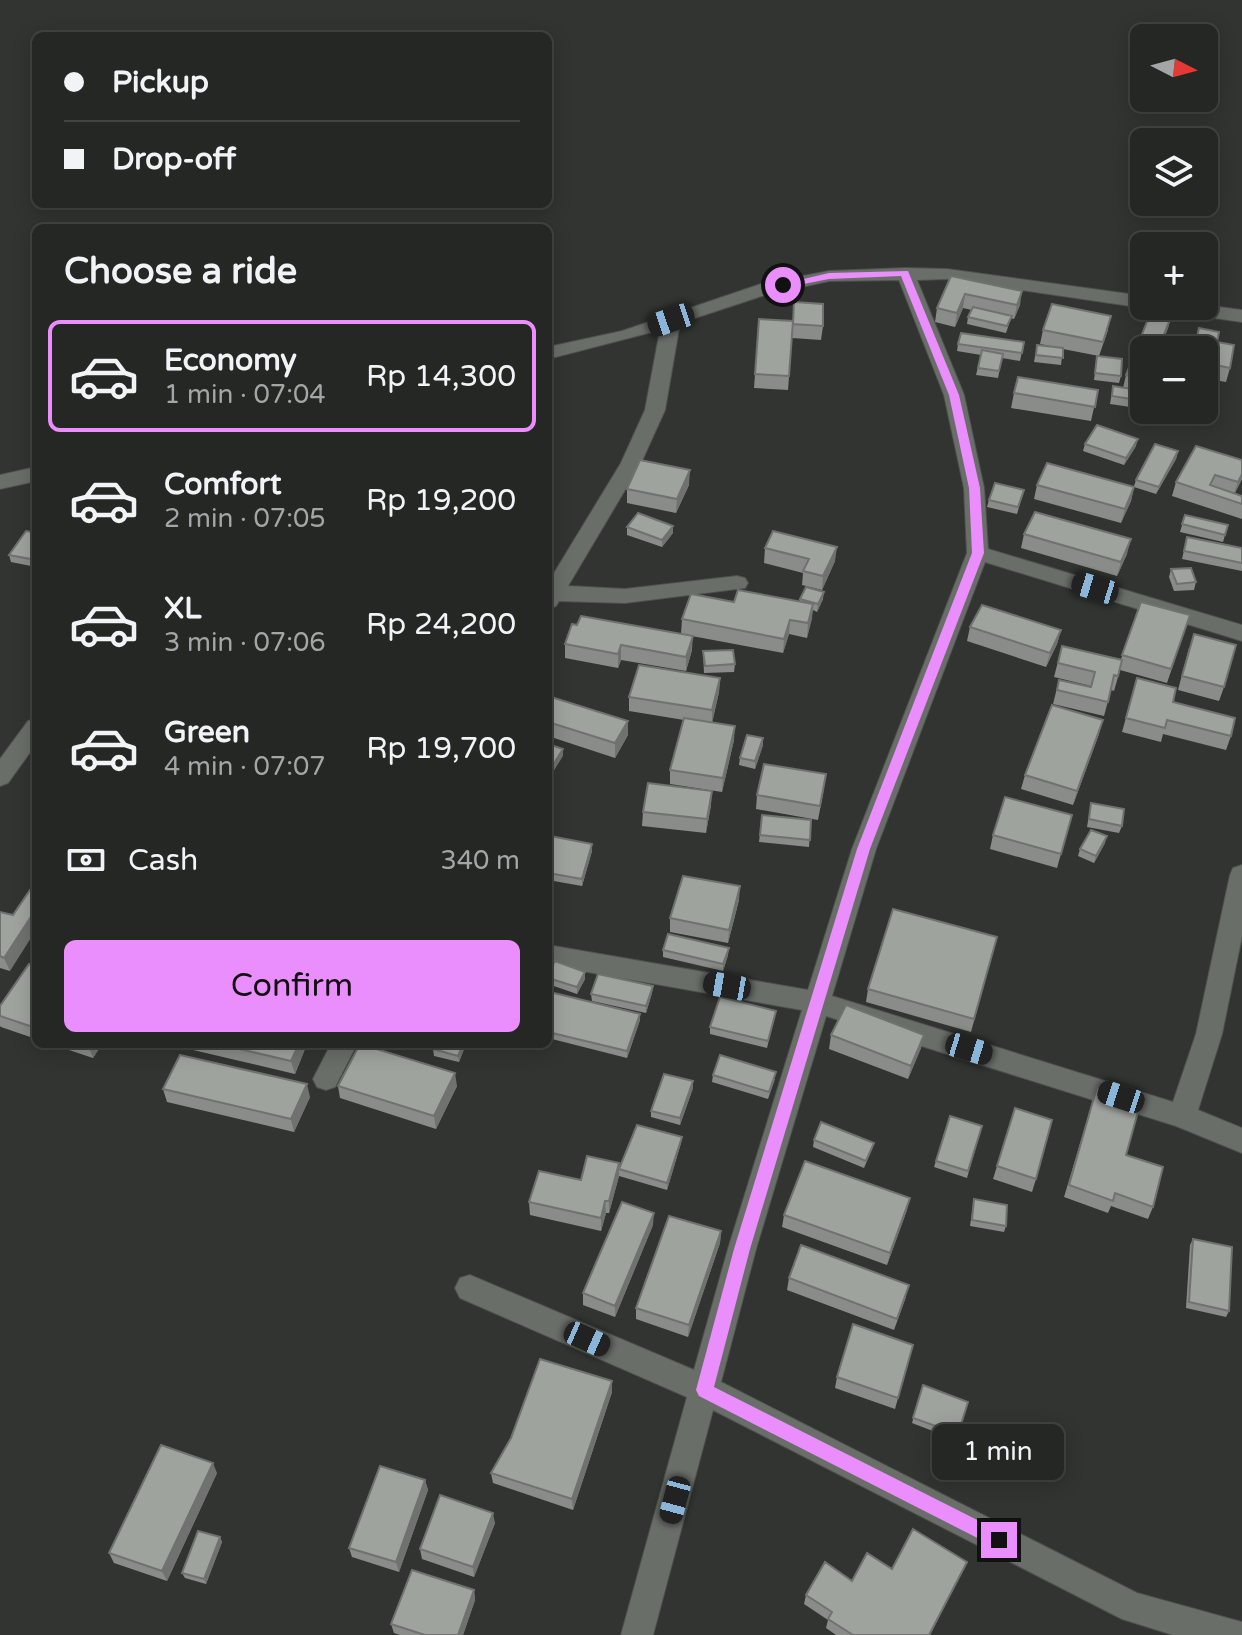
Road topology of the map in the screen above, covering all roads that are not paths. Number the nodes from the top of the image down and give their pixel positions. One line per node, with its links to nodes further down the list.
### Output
1 (905, 273): 2 (street); 5 (street); 9 (street)
2 (1130, 300)
3 (1218, 313): 4 (street)
4 (1242, 316)
5 (671, 320): 6 (street); 11 (street)
6 (552, 352)
7 (32, 475): 8 (street)
8 (0, 482)
9 (978, 553): 13 (street); 18 (street)
10 (737, 583): 12 (street)
11 (552, 594)
12 (552, 597)
13 (1242, 633)
14 (32, 733): 15 (street)
15 (0, 777)
16 (1242, 875): 21 (street)
17 (552, 956): 18 (street)
18 (817, 1002): 21 (street); 24 (street)
19 (342, 1048): 20 (street)
20 (326, 1079)
21 (1182, 1116): 22 (street)
22 (1242, 1141)
23 (470, 1288): 24 (street)
24 (705, 1390): 26 (street); 27 (street)
25 (1242, 1633): 27 (street)
26 (637, 1635)
27 (1234, 1635)

